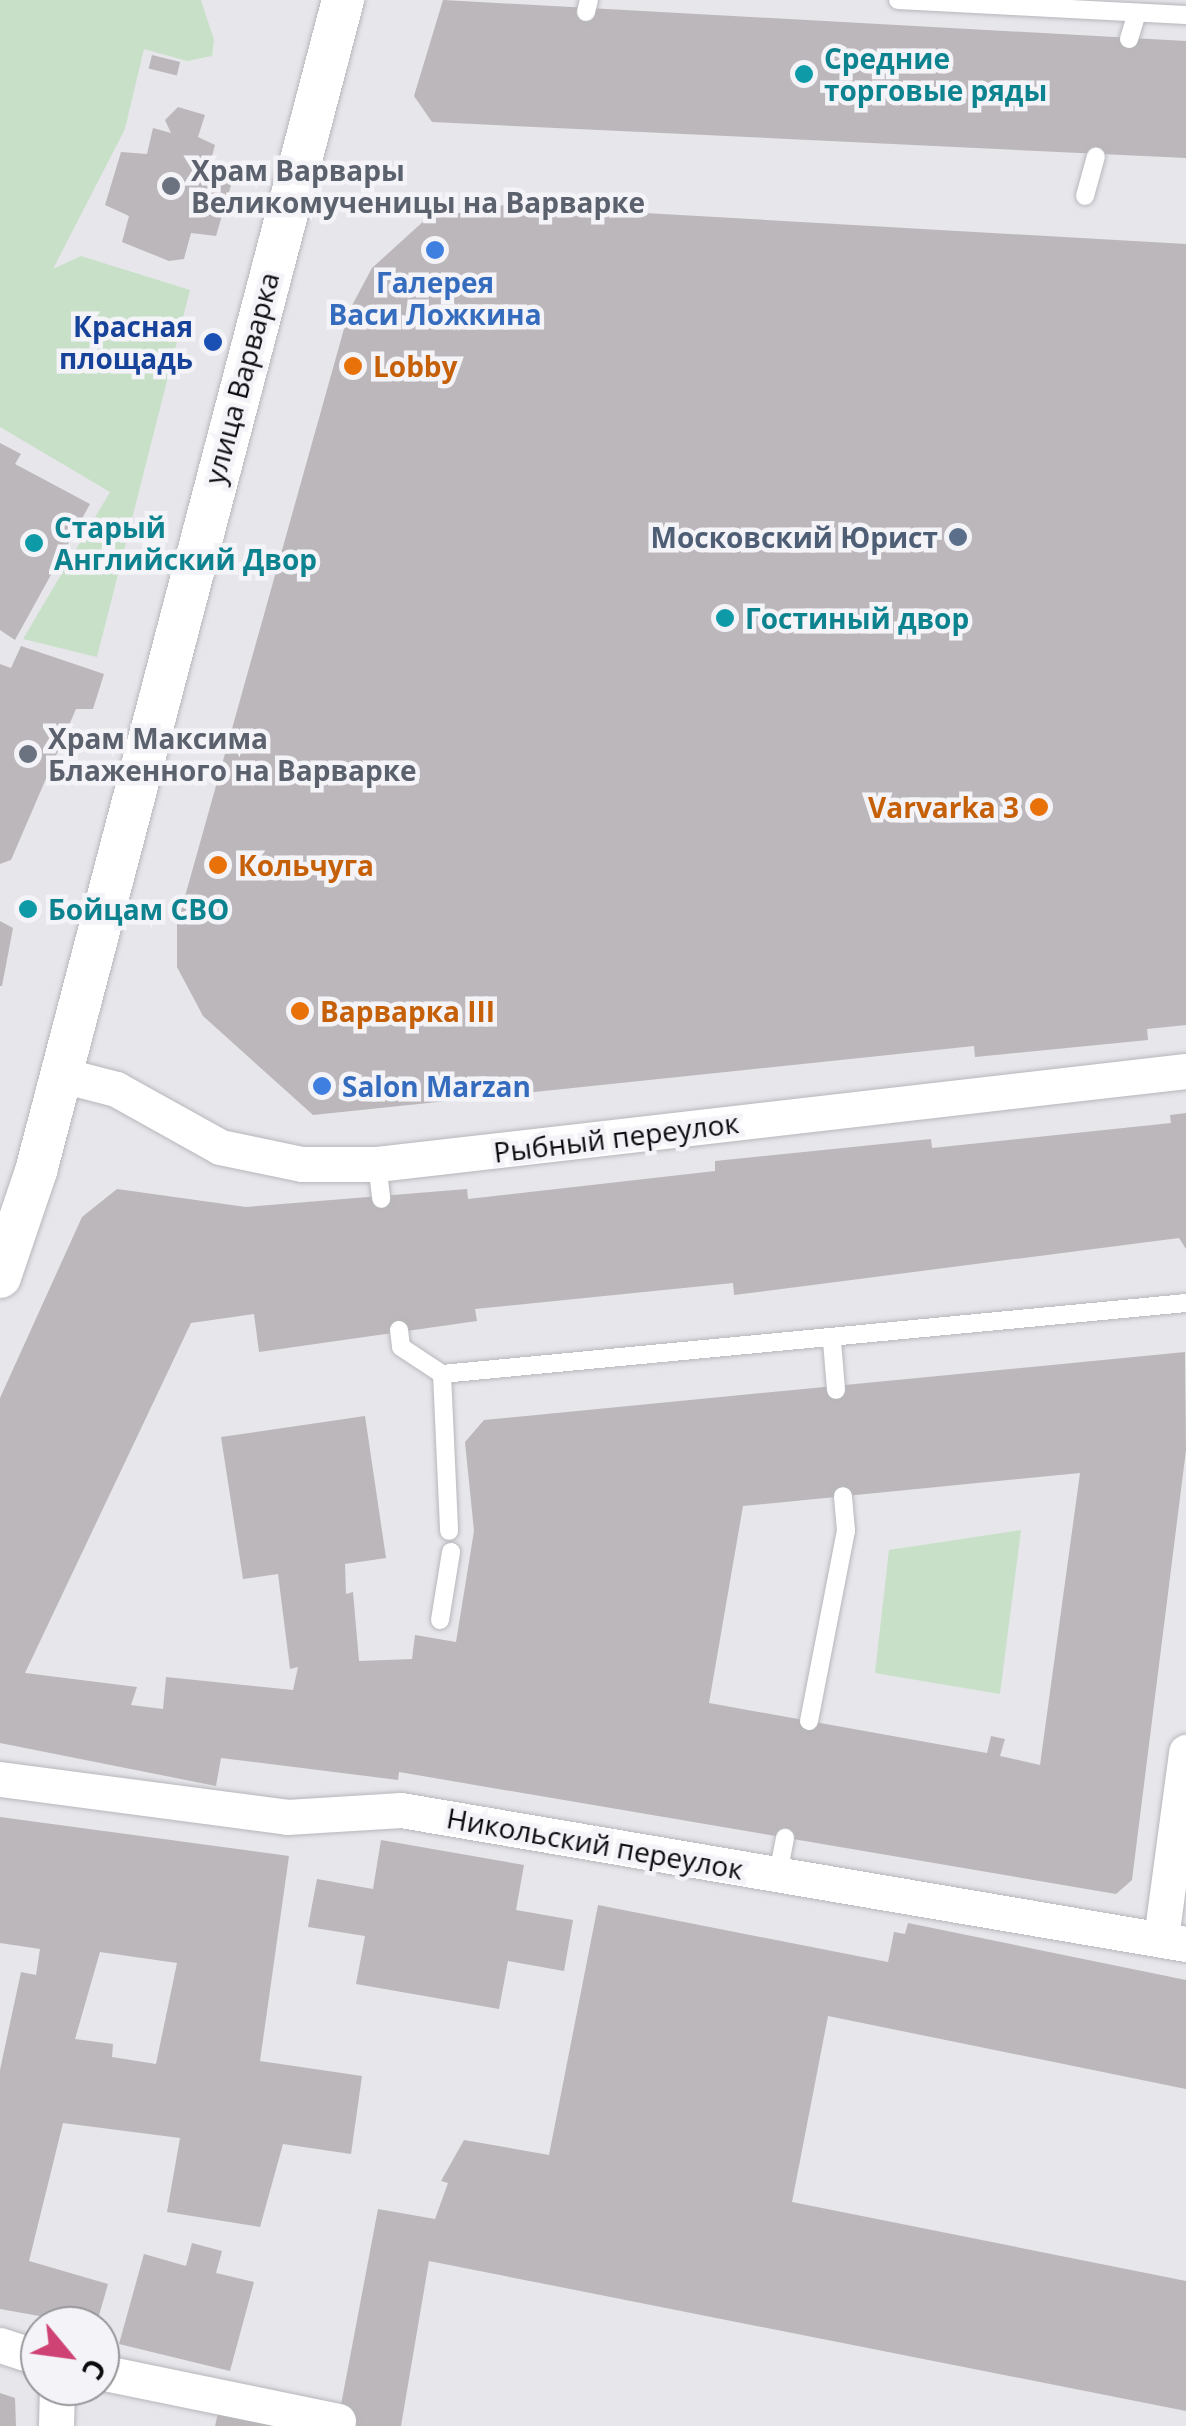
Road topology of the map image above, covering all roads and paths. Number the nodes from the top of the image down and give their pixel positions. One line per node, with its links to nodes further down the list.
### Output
1 (343, 0): 9 (street, улица Варварка)
2 (898, 0): 3 (lane)
3 (1136, 12): 4 (lane); 5 (lane)
4 (1186, 15)
5 (1129, 39)
6 (1096, 156): 7 (lane)
7 (1085, 196)
8 (1186, 1071): 10 (street, Рыбный переулок)
9 (62, 1075): 10 (street, Рыбный переулок); 12 (street, улица Варварка)
10 (377, 1164): 11 (lane)
11 (381, 1199)
12 (0, 1277)
13 (1186, 1302): 15 (lane)
14 (399, 1330): 16 (lane)
15 (832, 1342): 16 (lane); 17 (lane)
16 (442, 1374): 19 (lane)
17 (836, 1390)
18 (843, 1496): 22 (lane)
19 (449, 1531)
20 (450, 1552): 21 (lane)
21 (440, 1620)
22 (809, 1720)
23 (1185, 1765): 27 (street)
24 (0, 1779): 26 (street, Никольский переулок)
25 (785, 1838): 26 (lane)
26 (778, 1874): 27 (street, Никольский переулок)
27 (1173, 1941)
28 (120, 2376): 29 (street)
29 (338, 2421)

